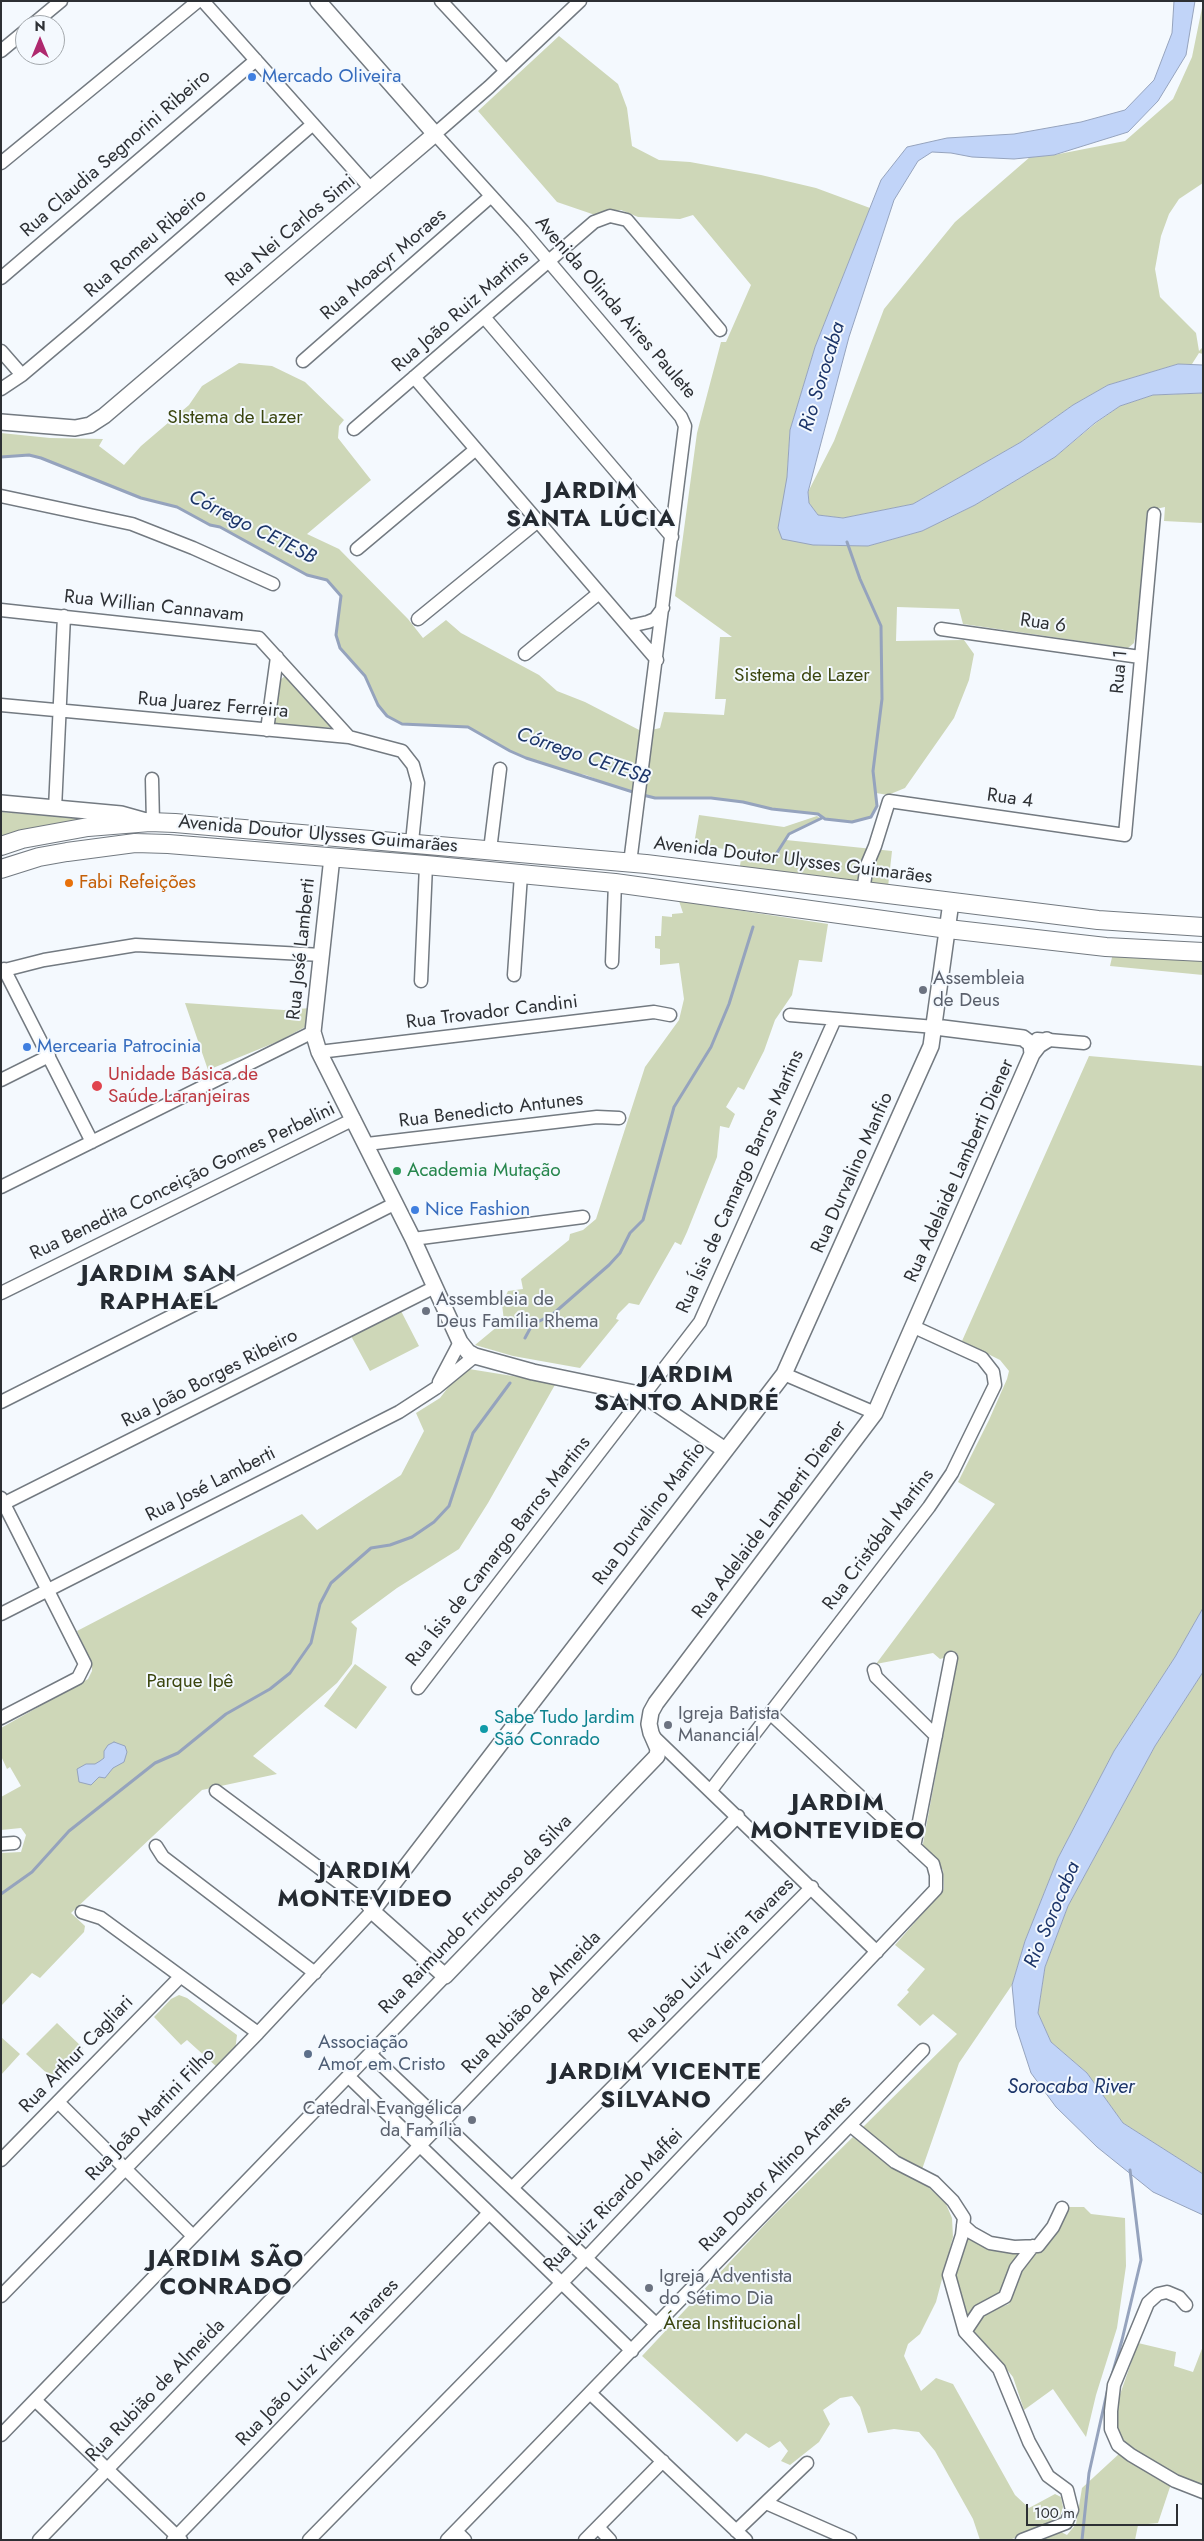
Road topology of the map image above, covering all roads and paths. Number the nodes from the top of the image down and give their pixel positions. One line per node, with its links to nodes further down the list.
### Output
1 (61, 1): 7 (street)
2 (198, 1): 14 (street)
3 (204, 1): 10 (street)
4 (318, 1): 13 (street, Avenida Olinda Aires Paulete)
5 (442, 1): 11 (street)
6 (580, 1): 11 (street, Rua Nei Carlos Simi)
7 (44, 15)
8 (15, 39): 9 (street)
9 (1, 51)
10 (256, 60): 12 (street); 18 (street, Rua Claudia Segnorini Ribeiro)
11 (506, 71): 13 (street, Rua Nei Carlos Simi)
12 (313, 124): 15 (street); 23 (street, Rua Romeu Ribeiro)
13 (435, 134): 15 (street, Rua Nei Carlos Simi); 16 (street, Avenida Olinda Aires Paulete)
14 (1, 164)
15 (371, 189): 26 (street, Rua Nei Carlos Simi)
16 (490, 197): 17 (street, Avenida Olinda Aires Paulete); 22 (street, Rua Moacyr Moraes)
17 (548, 262): 19 (street, Rua João Ruiz Martins); 20 (street, Rua João Ruiz Martins); 30 (street, Avenida Olinda Aires Paulete)
18 (1, 278)
19 (484, 317): 24 (street, Rua João Ruiz Martins); 31 (street)
20 (720, 330)
21 (1, 351): 23 (street)
22 (303, 361)
23 (22, 375): 25 (street, Rua Romeu Ribeiro)
24 (414, 377): 27 (street, Rua João Ruiz Martins); 28 (street)
25 (1, 389)
26 (1, 422)
27 (354, 430)
28 (476, 449): 33 (street); 35 (street)
29 (1, 496): 36 (street)
30 (676, 504): 31 (street); 34 (street, Avenida Olinda Aires Paulete)
31 (650, 511): 34 (street)
32 (1154, 514): 46 (street, Rua 1)
33 (538, 521): 37 (street); 41 (street)
34 (672, 537): 38 (street, Avenida Olinda Aires Paulete)
35 (357, 549)
36 (273, 584)
37 (599, 593): 42 (street); 44 (street)
38 (664, 608): 42 (street); 47 (street, Avenida Olinda Aires Paulete)
39 (1, 610): 40 (street, Rua Willian Cannavam)
40 (64, 616): 45 (street, Rua Willian Cannavam); 49 (street)
41 (418, 619)
42 (630, 626): 47 (street)
43 (941, 629): 46 (street, Rua 6)
44 (525, 654)
45 (278, 656): 50 (street); 51 (street, Rua Willian Cannavam)
46 (1140, 657): 57 (street, Rua 1)
47 (657, 660): 62 (street, Avenida Olinda Aires Paulete)
48 (1, 706): 49 (street, Rua Juarez Ferreira)
49 (58, 711): 50 (street, Rua Juarez Ferreira); 55 (street)
50 (267, 730): 51 (street, Rua Juarez Ferreira)
51 (349, 737): 58 (street, Rua Juarez Ferreira)
52 (500, 769): 60 (street)
53 (152, 779): 56 (street)
54 (1, 803): 55 (street)
55 (55, 809): 56 (street)
56 (151, 822): 58 (main road, Avenida Doutor Ulysses Guimarães); 59 (main road, Avenida Doutor Ulysses Guimarães)
57 (1125, 834): 68 (street, Rua 4)
58 (412, 842): 60 (main road, Avenida Doutor Ulysses Guimarães)
59 (1, 846)
60 (490, 850): 62 (main road, Avenida Doutor Ulysses Guimarães)
61 (332, 857): 63 (main road, Avenida Doutor Ulysses Guimarães); 64 (main road, Avenida Doutor Ulysses Guimarães); 73 (street, Rua José Lamberti)
62 (630, 863): 67 (main road, Avenida Doutor Ulysses Guimarães); 68 (main road, Avenida Doutor Ulysses Guimarães)
63 (426, 865): 65 (main road, Avenida Doutor Ulysses Guimarães); 77 (street)
64 (1, 869)
65 (521, 874): 66 (main road, Avenida Doutor Ulysses Guimarães); 76 (street)
66 (616, 883): 67 (main road, Avenida Doutor Ulysses Guimarães); 74 (street)
67 (634, 886): 71 (main road, Avenida Doutor Ulysses Guimarães)
68 (863, 891): 69 (main road, Avenida Doutor Ulysses Guimarães)
69 (951, 902): 70 (main road, Avenida Doutor Ulysses Guimarães); 71 (street, Avenida Doutor Ulysses Guimarães)
70 (1203, 927)
71 (948, 929): 72 (main road, Avenida Doutor Ulysses Guimarães); 81 (street, Rua Durvalino Manfio)
72 (1203, 952)
73 (322, 955): 75 (street); 82 (street, Rua José Lamberti)
74 (612, 962)
75 (3, 970): 88 (street)
76 (514, 975)
77 (421, 981)
78 (670, 1015): 86 (street, Rua Trovador Candini)
79 (790, 1015): 80 (street)
80 (834, 1019): 81 (street); 105 (street, Rua Ísis de Camargo Barros Martins)
81 (935, 1027): 83 (street); 103 (street, Rua Durvalino Manfio)
82 (313, 1032): 86 (street, Rua José Lamberti); 92 (street)
83 (1023, 1038): 84 (street); 87 (street, Rua Adelaide Lamberti Diener)
84 (1047, 1040): 85 (street); 87 (street)
85 (1084, 1044)
86 (319, 1052): 91 (street, Rua José Lamberti)
87 (1032, 1054): 100 (street, Rua Adelaide Lamberti Diener)
88 (48, 1056): 89 (street); 92 (street)
89 (1, 1080)
90 (619, 1118): 93 (street, Rua Benedicto Antunes)
91 (354, 1119): 93 (street, Rua José Lamberti); 99 (street, Rua Benedita Conceição Gomes Perbelini)
92 (92, 1142): 94 (street)
93 (367, 1144): 95 (street, Rua José Lamberti)
94 (1, 1187)
95 (396, 1203): 97 (street, Rua José Lamberti); 106 (street)
96 (583, 1217): 97 (street)
97 (414, 1239): 98 (street, Rua José Lamberti)
98 (435, 1287): 101 (street, Rua José Lamberti); 109 (street, Rua João Borges Ribeiro)
99 (1, 1293)
100 (914, 1327): 107 (street, Rua Adelaide Lamberti Diener); 115 (street, Rua Cristóbal Martins)
101 (460, 1342): 102 (street, Rua José Lamberti); 104 (street, Rua José Lamberti)
102 (475, 1356): 104 (street, Rua José Lamberti); 105 (street)
103 (784, 1374): 107 (street); 108 (street, Rua Durvalino Manfio)
104 (436, 1388): 110 (street, Rua José Lamberti)
105 (644, 1395): 108 (street); 114 (street, Rua Ísis de Camargo Barros Martins)
106 (1, 1402)
107 (875, 1413): 117 (street, Rua Adelaide Lamberti Diener)
108 (725, 1450): 127 (street, Rua Durvalino Manfio)
109 (2, 1502): 110 (street)
110 (48, 1590): 111 (street, Rua José Lamberti); 116 (street)
111 (1, 1614)
112 (951, 1658): 118 (street)
113 (874, 1670): 118 (street)
114 (418, 1688)
115 (771, 1714): 121 (street, Rua Cristóbal Martins); 125 (street, Rua Luiz Ricardo Maffei)
116 (1, 1718)
117 (651, 1733): 119 (street); 120 (street, Rua Raimundo Fructuoso da Silva)
118 (936, 1736): 125 (street)
119 (680, 1762): 120 (street, Rua Raimundo Fructuoso da Silva); 121 (street)
120 (646, 1769): 132 (street, Rua Raimundo Fructuoso da Silva)
121 (711, 1790): 123 (street)
122 (216, 1791): 127 (street)
123 (738, 1816): 126 (street); 139 (street, Rua Rubião de Almeida)
124 (156, 1846): 131 (street)
125 (914, 1847): 129 (street, Rua Luiz Ricardo Maffei)
126 (812, 1888): 129 (street); 144 (street, Rua João Luiz Vieira Tavares)
127 (372, 1911): 130 (street, Rua Durvalino Manfio); 132 (street)
128 (82, 1912): 133 (street)
129 (877, 1952): 150 (street, Rua Luiz Ricardo Maffei)
130 (328, 1960): 131 (street, Rua João Martini Filho)
131 (315, 1973): 134 (street, Rua João Martini Filho)
132 (445, 1976): 136 (street, Rua Raimundo Fructuoso da Silva)
133 (180, 1977): 134 (street); 138 (street, Rua Arthur Cagliari)
134 (258, 2033): 143 (street, Rua João Martini Filho)
135 (923, 2050): 140 (street, Rua Doutor Altino Arantes)
136 (370, 2054): 137 (street, Rua Raimundo Fructuoso da Silva); 139 (street)
137 (348, 2076): 141 (street); 148 (street, Rua Raimundo Fructuoso da Silva)
138 (58, 2102): 142 (street, Rua Arthur Cagliari); 143 (street)
139 (442, 2122): 141 (street, Rua Rubião de Almeida); 144 (street)
140 (850, 2125): 147 (street); 154 (street, Rua Doutor Altino Arantes)
141 (420, 2146): 146 (street); 162 (street, Rua Rubião de Almeida)
142 (1, 2160)
143 (126, 2168): 148 (street); 152 (street, Rua João Martini Filho)
144 (512, 2188): 150 (street)
145 (1062, 2208): 149 (street)
146 (489, 2213): 151 (street); 168 (street, Rua João Luiz Vieira Tavares)
147 (963, 2225): 149 (street); 155 (street)
148 (194, 2236): 158 (street, Rua Raimundo Fructuoso da Silva)
149 (1033, 2246): 155 (street)
150 (586, 2258): 151 (street, Rua Luiz Ricardo Maffei); 154 (street)
151 (562, 2283): 156 (street); 170 (street, Rua Luiz Ricardo Maffei)
152 (1, 2296)
153 (1186, 2305): 163 (street)
154 (657, 2325): 156 (street, Rua Doutor Altino Arantes)
155 (965, 2332): 174 (street)
156 (632, 2351): 157 (street, Rua Doutor Altino Arantes)
157 (591, 2394): 160 (street); 167 (street, Rua Doutor Altino Arantes)
158 (35, 2400): 159 (street, Rua Raimundo Fructuoso da Silva); 162 (street)
159 (1, 2435)
160 (663, 2462): 165 (street); 166 (street)
161 (807, 2463): 164 (street)
162 (107, 2469): 168 (street); 169 (street, Rua Rubião de Almeida)
163 (1203, 2492)
164 (766, 2503): 166 (street); 173 (street)
165 (598, 2527): 171 (street); 172 (street)
166 (741, 2535)
167 (456, 2537)
168 (177, 2538)
169 (39, 2540)
170 (309, 2540)
171 (585, 2540)
172 (610, 2540)
173 (850, 2540)
174 (1022, 2540)

